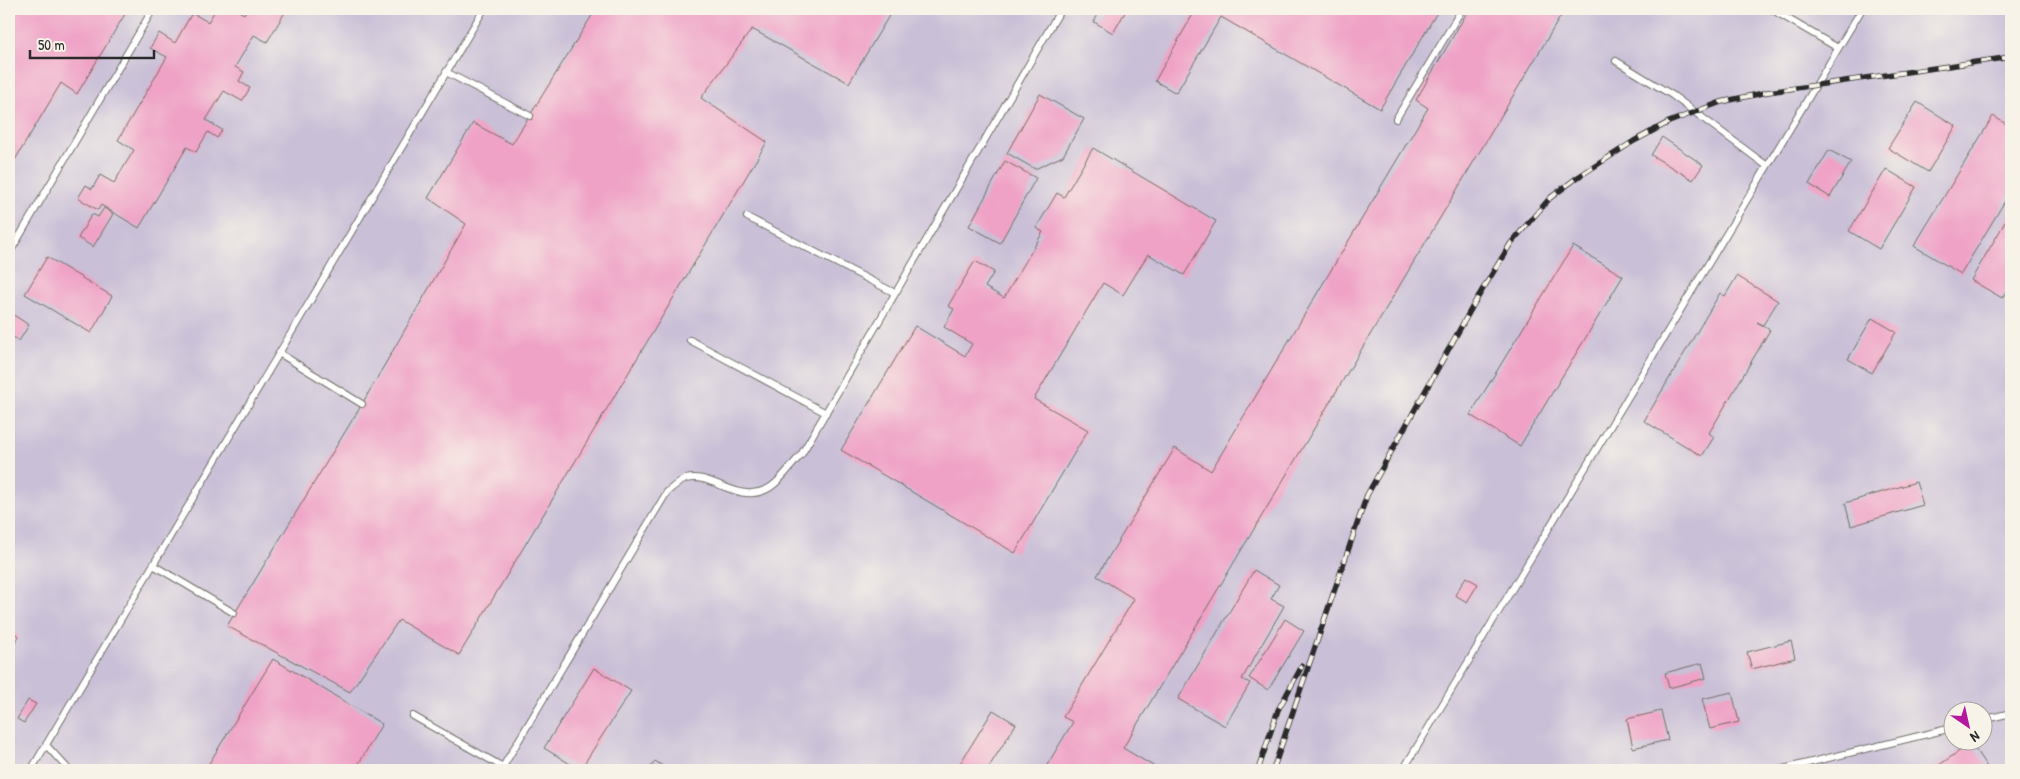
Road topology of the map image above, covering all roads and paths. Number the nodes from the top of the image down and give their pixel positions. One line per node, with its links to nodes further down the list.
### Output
1 (154, 9): 14 (lane)
2 (484, 9): 9 (lane)
3 (1061, 9): 15 (lane)
4 (1462, 9): 11 (lane)
5 (1771, 9): 7 (lane)
6 (1862, 9): 7 (lane)
7 (1838, 48): 12 (lane)
8 (1616, 61): 12 (lane)
9 (446, 72): 10 (lane); 17 (lane)
10 (530, 116)
11 (1396, 119)
12 (1768, 166): 30 (lane)
13 (747, 217): 15 (lane)
14 (9, 254)
15 (895, 293): 19 (lane)
16 (690, 340): 19 (lane)
17 (279, 353): 18 (lane); 20 (lane)
18 (362, 404)
19 (826, 412): 27 (lane)
20 (153, 565): 21 (lane); 26 (lane)
21 (234, 612)
22 (2011, 713): 24 (lane)
23 (412, 716): 27 (lane)
24 (1992, 718)
25 (1942, 730): 31 (lane)
26 (46, 745): 28 (lane); 29 (lane)
27 (502, 768)
28 (32, 770)
29 (69, 770)
30 (1403, 770)
31 (1779, 770)

